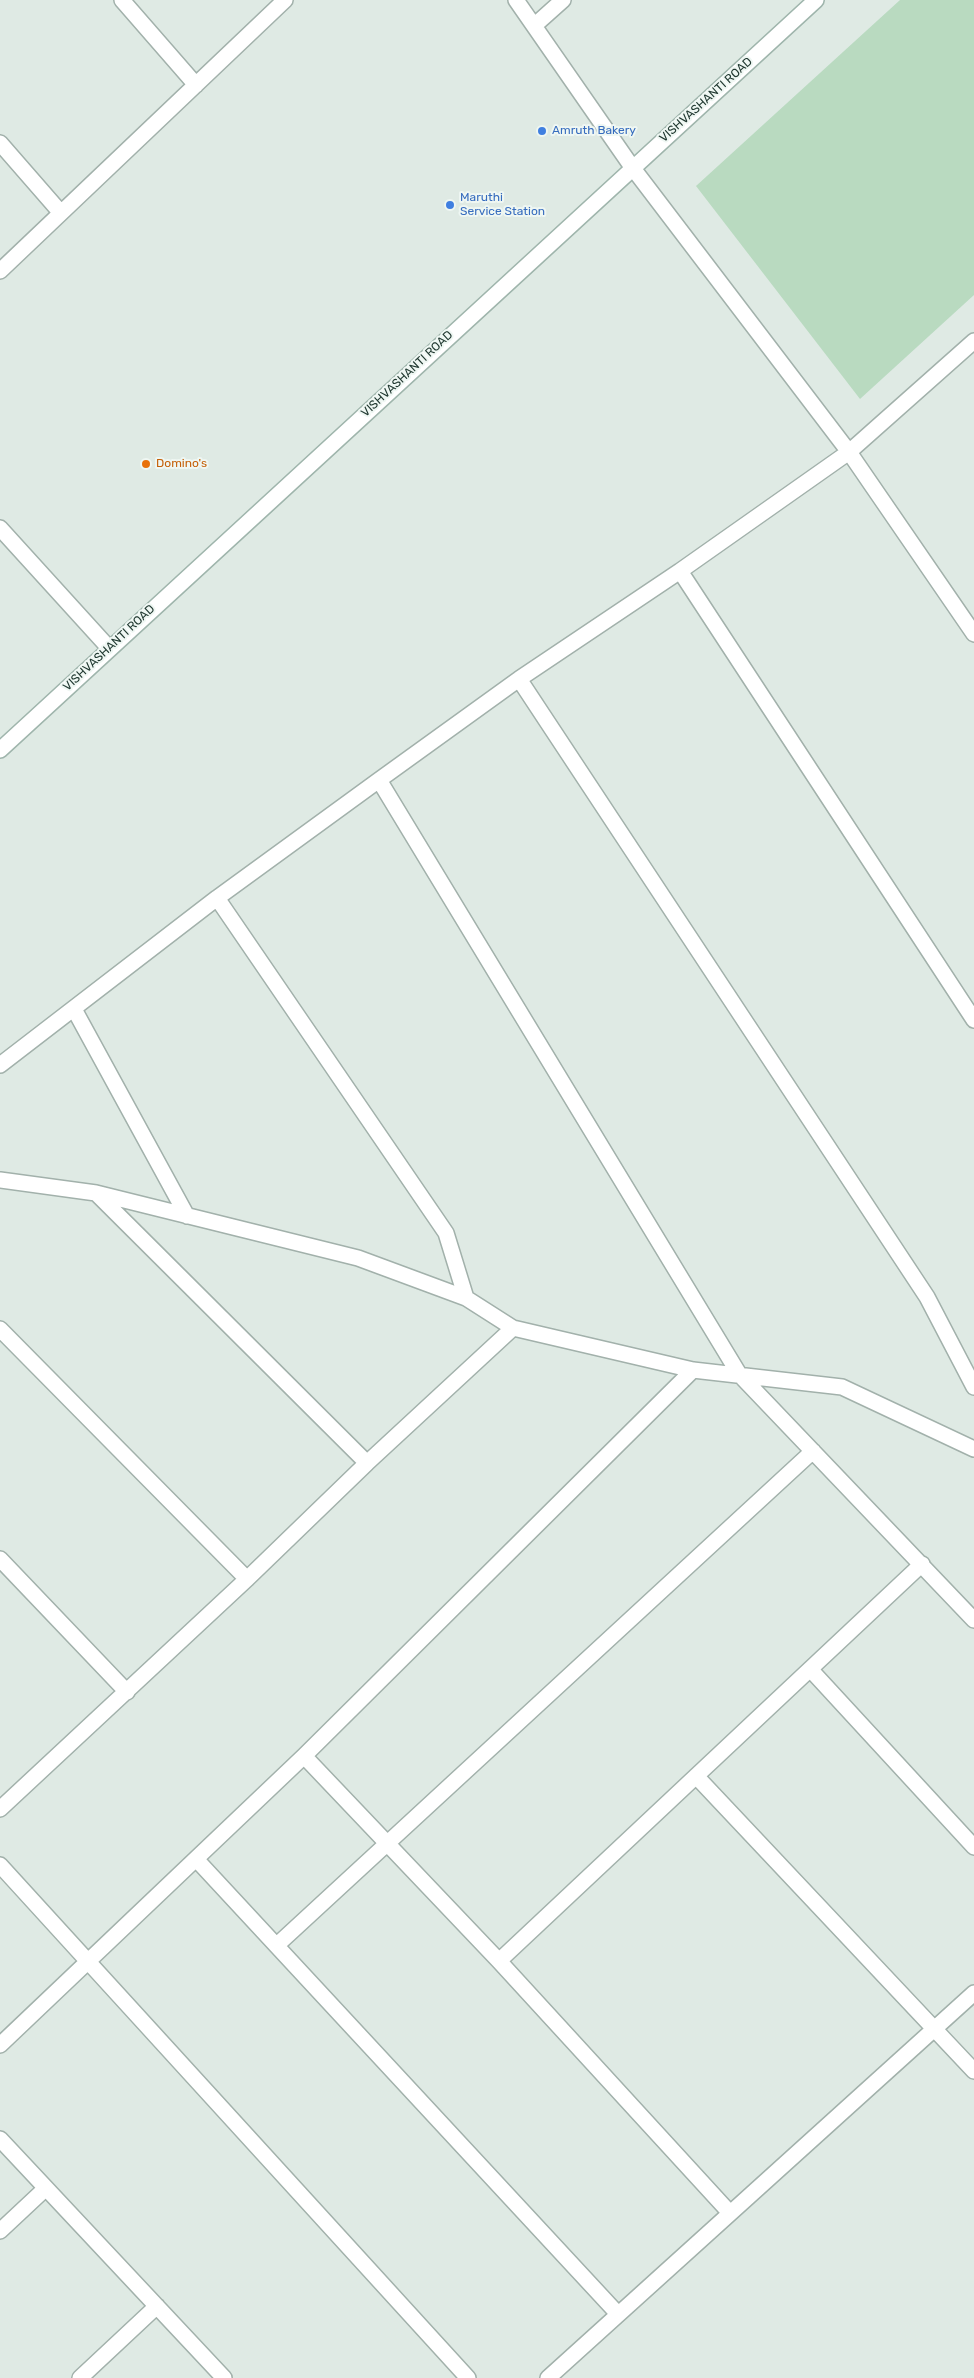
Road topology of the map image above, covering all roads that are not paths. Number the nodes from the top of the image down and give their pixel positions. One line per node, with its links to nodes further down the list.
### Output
1 (122, 0): 7 (street)
2 (285, 0): 7 (street)
3 (516, 0): 6 (street)
4 (563, 0): 6 (street)
5 (816, 0): 9 (street, VISHVASHANTI ROAD)
6 (535, 25): 9 (street)
7 (196, 85): 10 (street)
8 (0, 142): 10 (street)
9 (632, 167): 13 (street); 17 (street, VISHVASHANTI ROAD)
10 (61, 213): 11 (street)
11 (0, 271)
12 (974, 342): 13 (street)
13 (849, 452): 15 (street); 16 (street)
14 (0, 528): 17 (street)
15 (680, 571): 18 (street); 23 (street)
16 (974, 634)
17 (108, 648): 19 (street, VISHVASHANTI ROAD)
18 (519, 679): 20 (street); 33 (street)
19 (0, 750)
20 (379, 780): 21 (street); 32 (street)
21 (217, 898): 22 (street); 28 (street)
22 (74, 1009): 24 (street); 27 (street)
23 (974, 1020)
24 (0, 1065)
25 (0, 1180): 26 (street)
26 (96, 1193): 27 (street); 36 (street)
27 (187, 1216): 28 (street)
28 (466, 1298): 29 (street)
29 (514, 1328): 31 (street); 36 (street)
30 (0, 1329): 39 (street)
31 (693, 1370): 32 (street); 43 (street)
32 (739, 1374): 34 (street); 35 (street)
33 (974, 1387)
34 (974, 1449)
35 (813, 1452): 38 (street); 46 (street)
36 (367, 1462): 39 (street)
37 (0, 1559): 42 (street)
38 (922, 1564): 40 (street); 41 (street)
39 (247, 1579): 42 (street)
40 (974, 1620)
41 (810, 1669): 44 (street); 47 (street)
42 (127, 1692): 45 (street)
43 (304, 1756): 46 (street); 48 (street)
44 (696, 1776): 51 (street); 54 (street)
45 (0, 1809)
46 (387, 1843): 50 (street); 51 (street)
47 (974, 1847)
48 (196, 1859): 50 (street); 52 (street)
49 (0, 1865): 52 (street)
50 (277, 1945): 62 (street)
51 (499, 1961): 59 (street)
52 (88, 1962): 55 (street); 65 (street)
53 (974, 1993): 54 (street)
54 (934, 2029): 56 (street); 59 (street)
55 (0, 2045)
56 (974, 2071)
57 (0, 2139): 58 (street)
58 (46, 2188): 60 (street); 61 (street)
59 (730, 2213): 62 (street)
60 (0, 2231)
61 (157, 2306): 63 (street); 64 (street)
62 (618, 2314): 66 (street)
63 (80, 2378)
64 (224, 2378)
65 (468, 2378)
66 (548, 2378)

